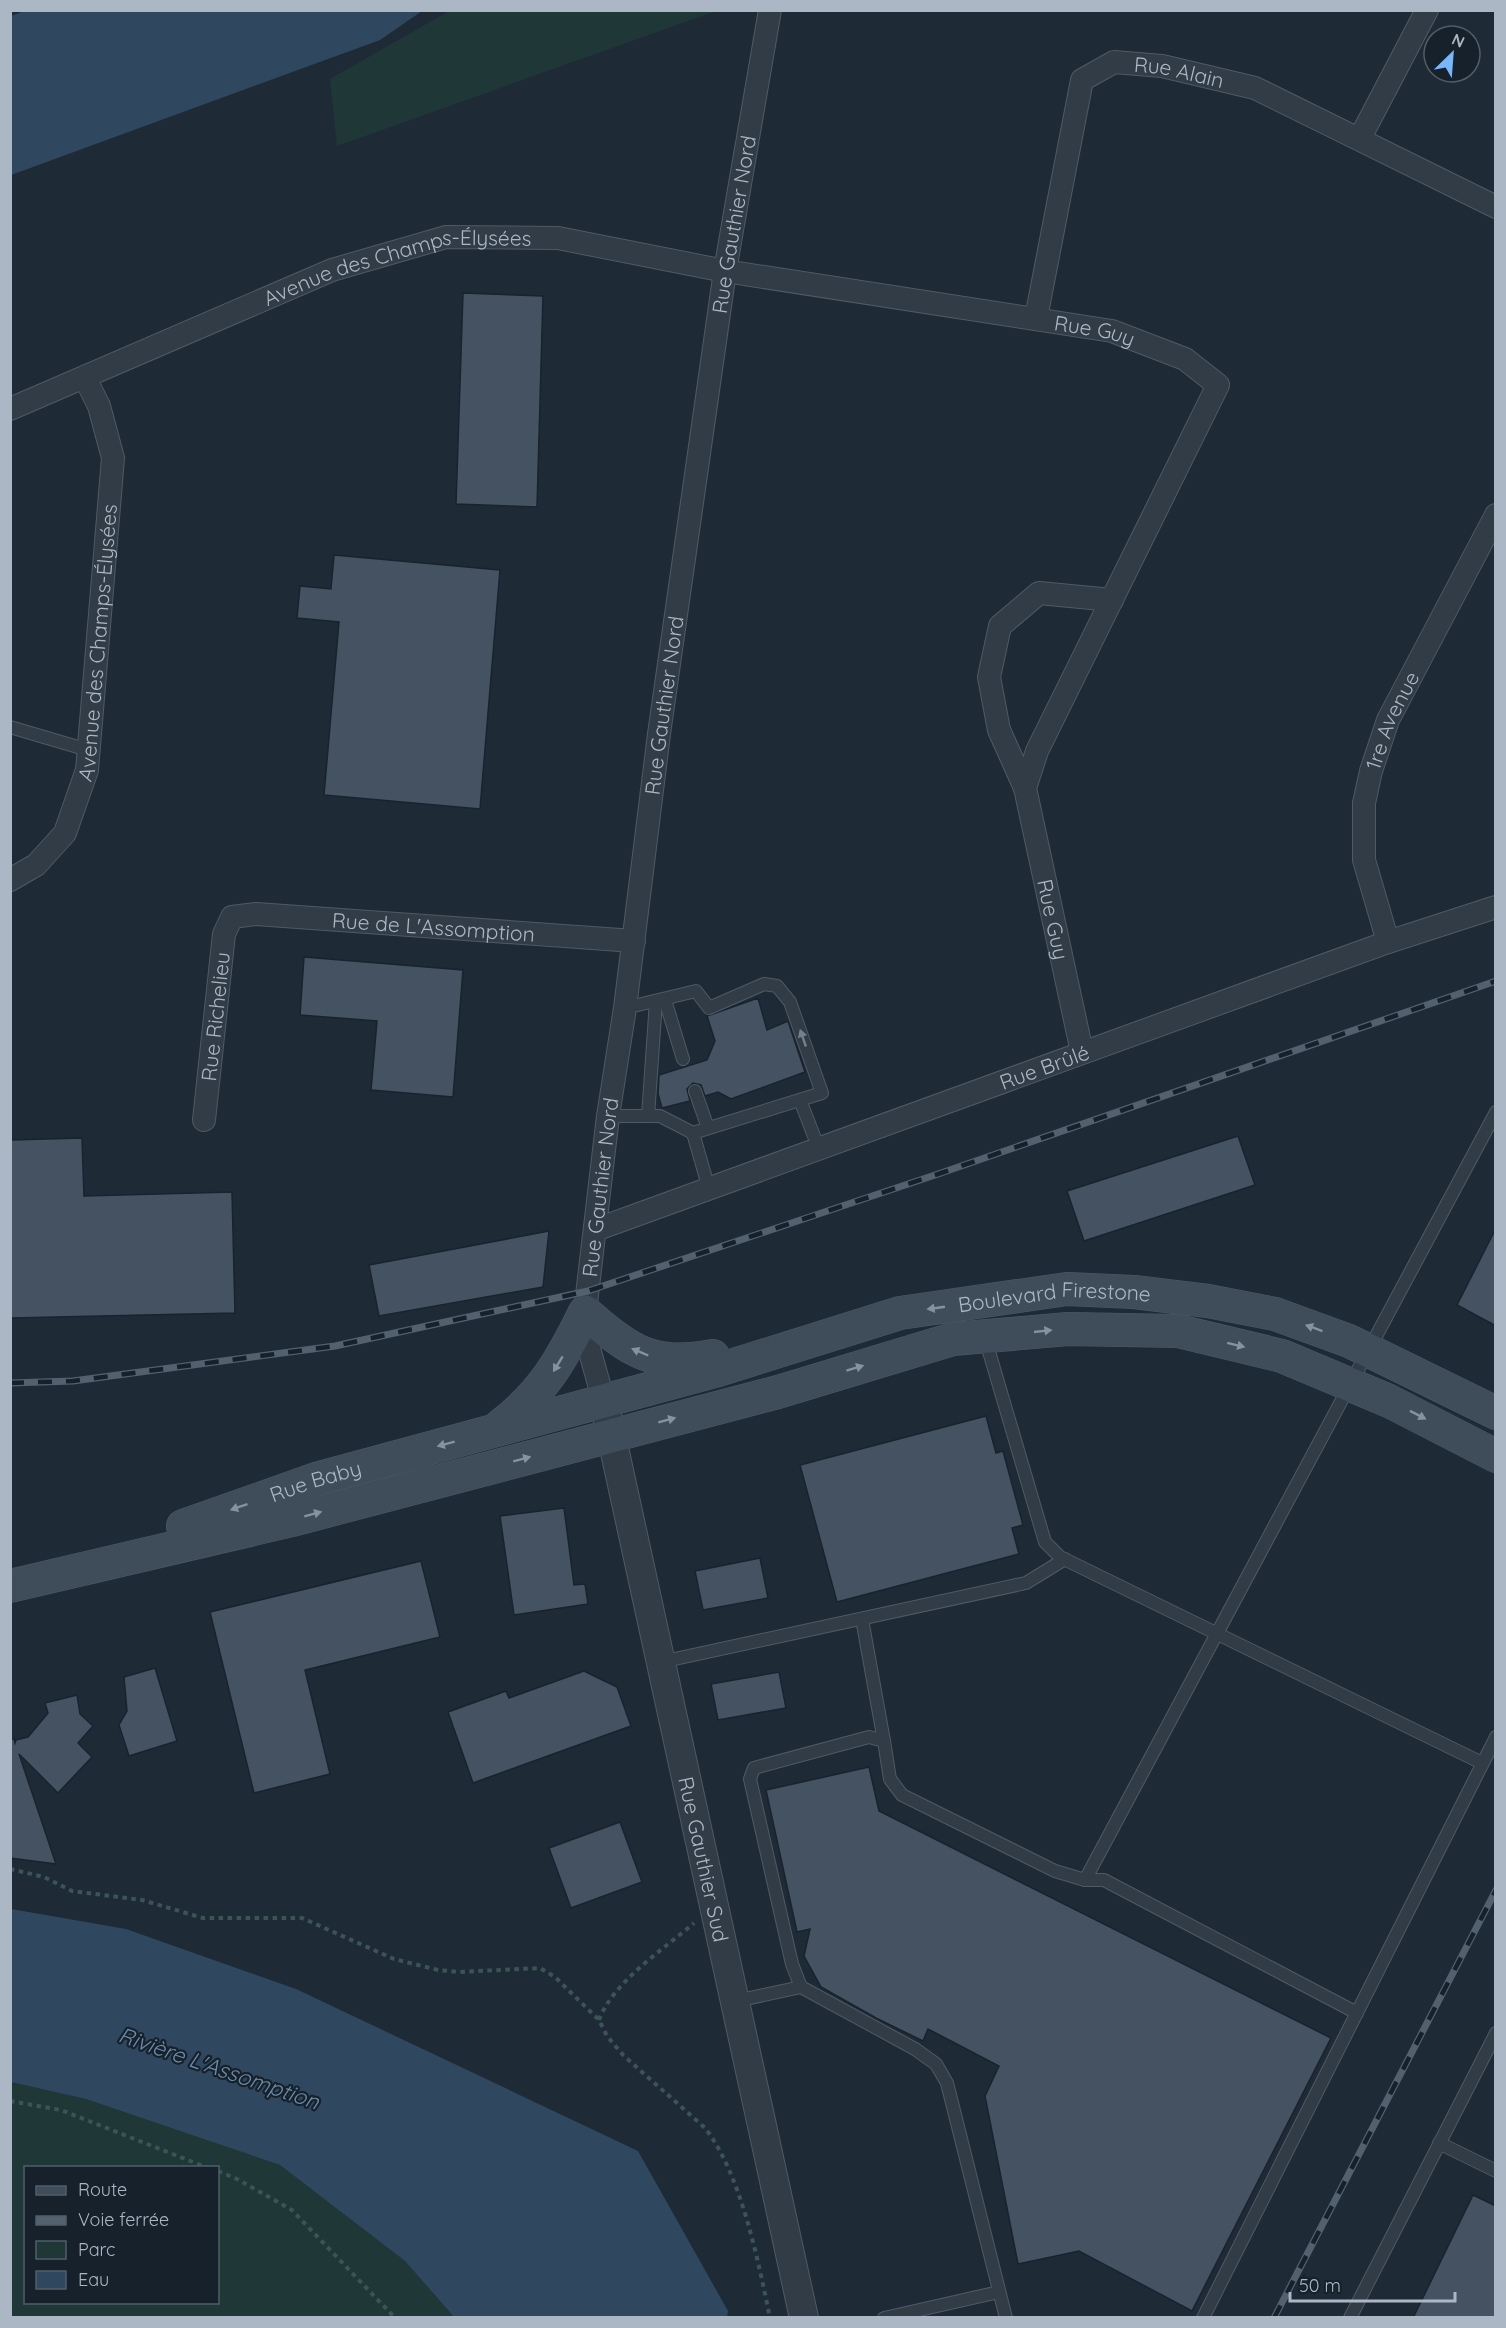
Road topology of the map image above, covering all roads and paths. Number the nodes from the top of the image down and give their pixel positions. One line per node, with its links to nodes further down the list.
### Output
1 (770, 10): 5 (street, Rue Gauthier Nord)
2 (1427, 10): 3 (street)
3 (1360, 138): 4 (street, Rue Alain); 6 (street, Rue Alain)
4 (1496, 207)
5 (725, 271): 6 (street, Rue Guy); 7 (street, Avenue des Champs-Élysées); 17 (street, Rue Gauthier Nord)
6 (1036, 318): 10 (street, Rue Guy)
7 (85, 378): 8 (street, Avenue des Champs-Élysées); 12 (street, Avenue des Champs-Élysées)
8 (10, 409)
9 (1496, 515): 18 (street, 1re Avenue)
10 (1112, 600): 13 (street, Rue Guy); 13 (street, Rue Guy)
11 (10, 728): 12 (lane)
12 (88, 750): 14 (street, Avenue des Champs-Élysées)
13 (1025, 788): 21 (street, Rue Guy)
14 (10, 880)
15 (1496, 907): 18 (street, Rue Brûlé)
16 (232, 917): 17 (street, Rue de L'Assomption); 28 (street, Rue Richelieu)
17 (634, 941): 20 (street, Rue Gauthier Nord)
18 (1388, 942): 21 (street, Rue Brûlé)
19 (661, 1000): 20 (lane); 22 (lane); 24 (lane, one-way to 19); 27 (lane)
20 (625, 1008): 26 (street, Rue Gauthier Nord)
21 (1082, 1052): 31 (street, Rue Brûlé)
22 (683, 1059)
23 (695, 1092): 29 (lane)
24 (800, 1100): 29 (lane); 31 (lane)
25 (1496, 1112): 37 (lane)
26 (608, 1116): 27 (lane); 33 (street, Rue Gauthier Nord)
27 (648, 1116): 30 (lane)
28 (204, 1120)
29 (708, 1128): 30 (lane)
30 (693, 1133): 32 (lane)
31 (819, 1149): 32 (street, Rue Brûlé)
32 (709, 1189): 33 (street, Rue Brûlé)
33 (595, 1230): 34 (street, Rue Gauthier Nord)
34 (585, 1312): 36 (main road, one-way to 34); 39 (street, Rue Gauthier Nord); 41 (main road, one-way to 41)
35 (985, 1336): 38 (main road, Boulevard Firestone, one-way to 38); 42 (main road, Boulevard Firestone, one-way to 35); 44 (lane)
36 (822, 1338): 37 (main road, Boulevard Firestone, one-way to 36); 39 (main road, Boulevard Firestone)
37 (1368, 1351): 38 (lane); 40 (main road, Boulevard Firestone)
38 (1349, 1385): 43 (main road, Boulevard Firestone, one-way to 43); 47 (lane)
39 (604, 1402): 41 (main road, Rue Baby); 42 (street, Rue Gauthier Sud)
40 (1496, 1413)
41 (492, 1431): 45 (main road, Rue Baby, one-way to 45)
42 (611, 1435): 45 (main road, Rue Baby, one-way to 42); 48 (street, Rue Gauthier Sud)
43 (1496, 1455)
44 (1065, 1559): 46 (lane); 47 (lane)
45 (21, 1583)
46 (862, 1619): 48 (lane); 50 (lane)
47 (1217, 1633): 51 (lane); 53 (lane)
48 (661, 1662): 56 (street, Rue Gauthier Sud)
49 (1496, 1737): 51 (lane)
50 (884, 1741): 53 (lane); 55 (lane)
51 (1482, 1764): 57 (lane)
52 (10, 1869): 58 (path)
53 (1085, 1880): 57 (lane)
54 (699, 1918): 58 (path)
55 (801, 1987): 56 (lane); 65 (lane)
56 (736, 2001): 68 (street, Rue Gauthier Sud)
57 (1357, 2013): 71 (lane)
58 (599, 2020): 67 (path)
59 (1496, 2033): 61 (lane)
60 (10, 2101): 62 (path)
61 (1439, 2143): 64 (lane); 72 (lane)
62 (203, 2166)
63 (219, 2171): 66 (path)
64 (1496, 2171)
65 (999, 2292): 69 (lane); 70 (lane)
66 (395, 2318)
67 (770, 2318)
68 (804, 2318)
69 (884, 2318)
70 (1006, 2318)
71 (1203, 2318)
72 (1350, 2318)

